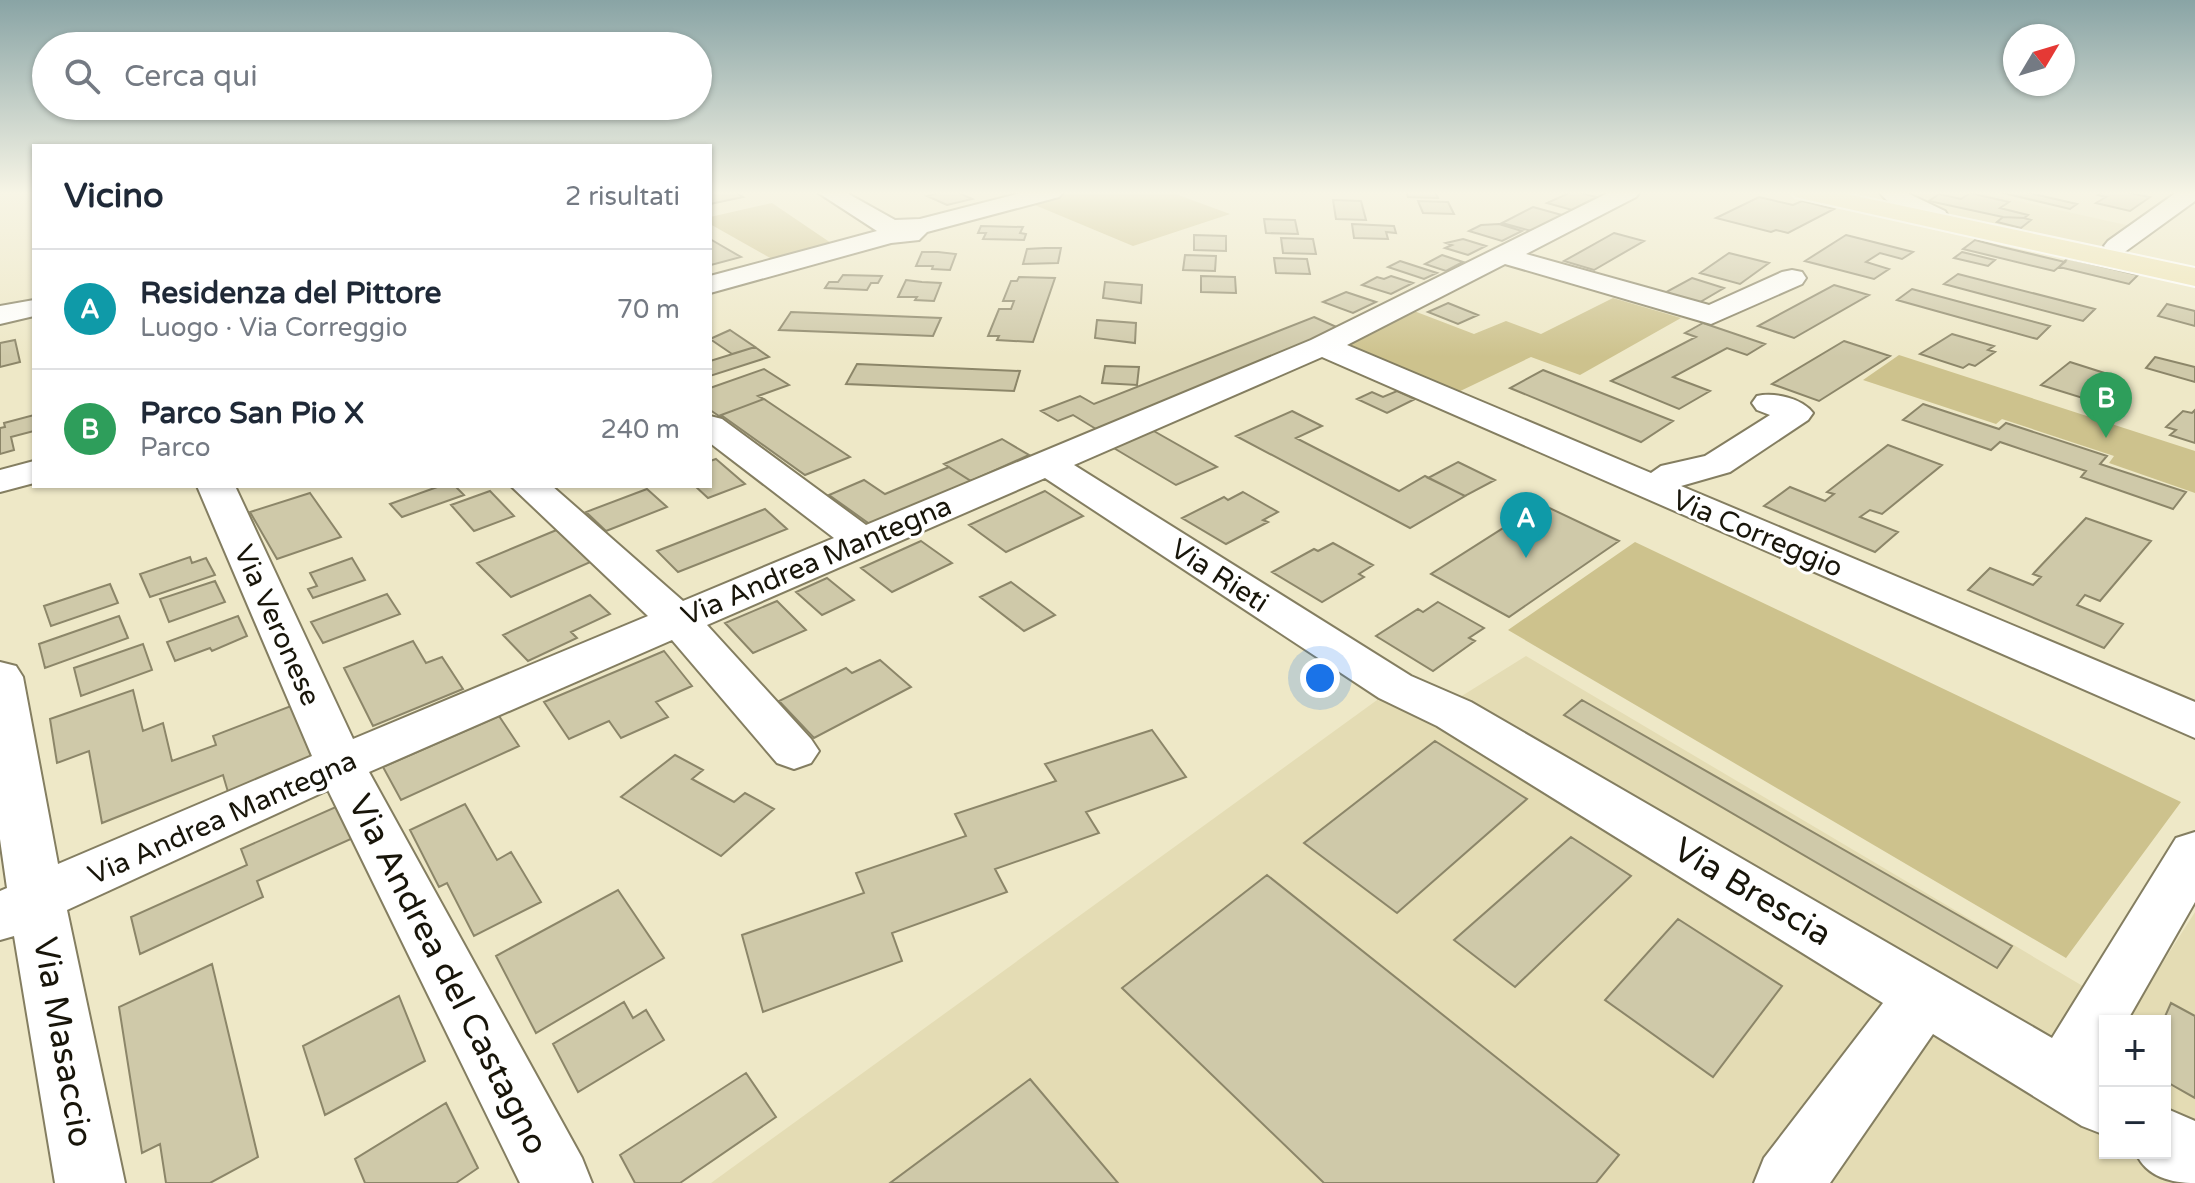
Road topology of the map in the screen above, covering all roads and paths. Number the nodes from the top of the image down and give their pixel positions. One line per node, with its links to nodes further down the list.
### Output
1 (838, 247): 8 (street)
2 (1517, 247): 5 (street, Via Andrea Mantegna)
3 (2057, 247): 6 (main road)
4 (2068, 247): 6 (main road)
5 (1501, 255): 7 (street); 11 (street, Via Andrea Mantegna)
6 (2185, 275)
7 (1792, 278)
8 (712, 284)
9 (32, 308): 10 (street)
10 (0, 315)
11 (1322, 346): 14 (street, Via Andrea Mantegna); 19 (street, Via Correggio)
12 (1769, 403): 19 (street)
13 (712, 428): 20 (street)
14 (1045, 462): 20 (street, Via Andrea Mantegna); 23 (street, Via Rieti)
15 (32, 473): 16 (street)
16 (0, 481)
17 (217, 488): 26 (street, Via Veronese)
18 (532, 488): 21 (street)
19 (1653, 488): 24 (street, Via Correggio)
20 (863, 541): 21 (street, Via Andrea Mantegna)
21 (677, 619): 25 (street); 26 (street, Via Andrea Mantegna)
22 (0, 677): 28 (street, Via Masaccio)
23 (1395, 687): 29 (street, Via Brescia)
24 (2195, 721)
25 (794, 751)
26 (340, 764): 28 (street, Via Andrea Mantegna); 34 (street, Via Andrea del Castagno)
27 (2195, 853): 30 (street)
28 (18, 909): 33 (street, Via Masaccio)
29 (1926, 994): 30 (street, Via Brescia); 35 (street)
30 (2085, 1091)
31 (2171, 1145): 32 (street)
32 (2195, 1159)
33 (90, 1183)
34 (557, 1183)
35 (1789, 1183)

